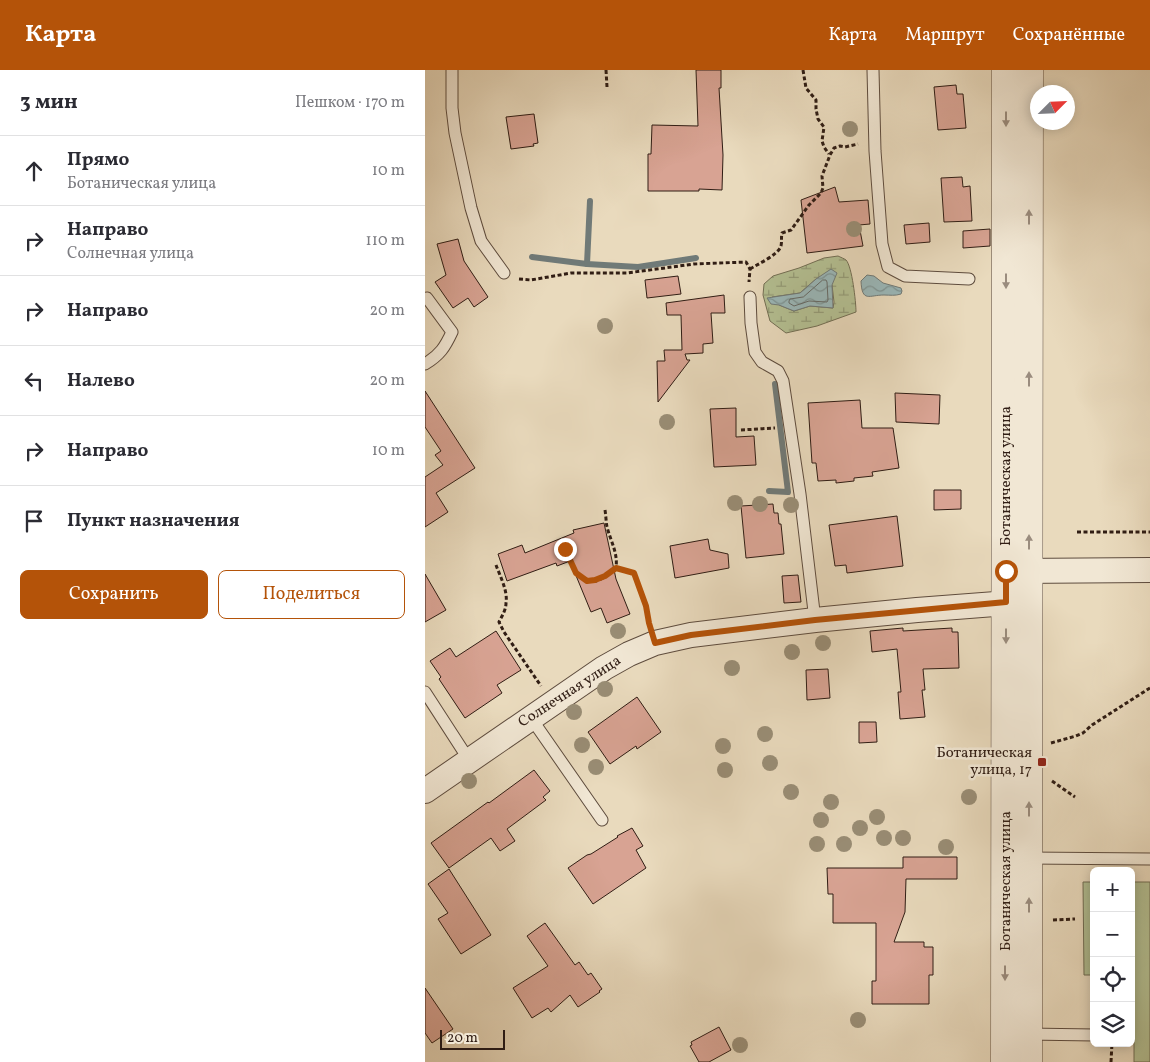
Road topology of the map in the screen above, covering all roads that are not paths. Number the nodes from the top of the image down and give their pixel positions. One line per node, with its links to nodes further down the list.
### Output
1 (452, 70): 5 (lane)
2 (873, 70): 6 (lane)
3 (1007, 70): 10 (street, Ботаническая улица, one-way to 10)
4 (1029, 70): 10 (street, Ботаническая улица, one-way to 4)
5 (504, 273)
6 (969, 279)
7 (750, 297): 13 (lane)
8 (427, 298): 9 (lane)
9 (425, 364)
10 (1018, 570): 11 (street); 12 (street, Ботаническая улица)
11 (1150, 570)
12 (1018, 602): 13 (street, Солнечная улица); 19 (street, Ботаническая улица)
13 (815, 620): 15 (street, Солнечная улица)
14 (425, 692): 16 (lane)
15 (531, 718): 16 (street, Солнечная улица); 18 (lane)
16 (469, 760): 17 (street, Солнечная улица)
17 (425, 790)
18 (602, 820)
19 (1017, 858): 20 (lane); 21 (street, Ботаническая улица)
20 (1150, 859)
21 (1017, 1034): 22 (lane); 23 (street, Ботаническая улица); 24 (street, Ботаническая улица)
22 (1090, 1035)
23 (1005, 1062)
24 (1028, 1062)

